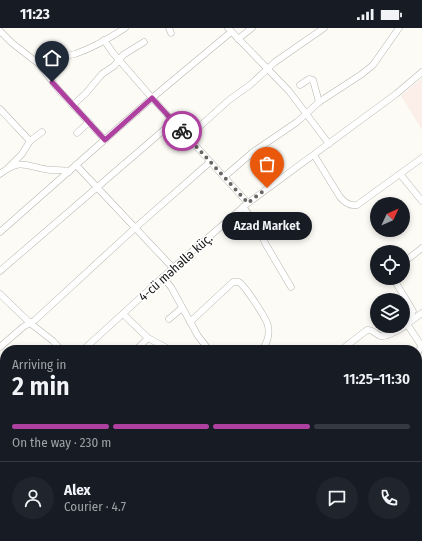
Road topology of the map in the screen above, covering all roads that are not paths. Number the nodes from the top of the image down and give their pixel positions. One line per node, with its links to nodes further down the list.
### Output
1 (125, 28): 8 (street)
2 (252, 28): 7 (street)
3 (324, 28): 12 (street)
4 (399, 28): 16 (street)
5 (230, 30): 7 (street); 15 (street)
6 (0, 31): 11 (street)
7 (238, 39): 12 (street)
8 (104, 40): 10 (street); 11 (street)
9 (144, 42): 10 (street)
10 (119, 60): 15 (street); 17 (street)
11 (39, 64): 17 (street)
12 (268, 68): 19 (street); 24 (street)
13 (422, 72): 27 (street, 4-cü məhəllə küç.)
14 (300, 85): 16 (street)
15 (152, 98): 21 (street); 25 (street)
16 (319, 102): 19 (street)
17 (73, 105): 20 (street)
18 (0, 109): 26 (street)
19 (306, 114): 27 (street); 38 (street)
20 (89, 122): 23 (street); 25 (street)
21 (173, 122): 24 (street); 39 (street)
22 (42, 132): 26 (street)
23 (77, 133)
24 (188, 137): 31 (street)
25 (105, 140): 33 (street)
26 (30, 141): 28 (street)
27 (329, 144): 29 (street, 4-cü məhəllə küç.)
28 (25, 151): 32 (street); 34 (street)
29 (314, 154): 37 (street); 41 (street, 4-cü məhəllə küç.)
30 (422, 158): 37 (street)
31 (210, 162): 38 (street); 43 (street)
32 (30, 165): 34 (street); 35 (street)
33 (76, 165): 35 (street); 39 (street)
34 (9, 167): 36 (street)
35 (69, 172): 44 (street)
36 (0, 174)
37 (400, 174): 40 (street)
38 (224, 177): 41 (street)
39 (97, 187): 43 (street); 48 (street)
40 (422, 201)
41 (248, 203): 42 (street, 4-cü məhəllə küç.)
42 (243, 207): 47 (street, 4-cü məhəllə küç.); 50 (street)
43 (135, 228): 47 (street); 60 (street)
44 (0, 232)
45 (422, 248): 46 (street)
46 (410, 257)
47 (173, 268): 49 (street, 4-cü məhəllə küç.)
48 (0, 271)
49 (164, 277): 53 (street); 55 (street, 4-cü məhəllə küç.)
50 (291, 287)
51 (0, 294): 60 (street)
52 (410, 306): 56 (street)
53 (182, 308): 57 (street); 58 (street)
54 (422, 313): 59 (street)
55 (123, 314): 65 (street); 68 (street, 4-cü məhəllə küç.)
56 (410, 318)
57 (169, 319)
58 (190, 322): 71 (street); 72 (street)
59 (410, 322)
60 (30, 323): 66 (street); 67 (street)
61 (410, 328): 74 (street)
62 (370, 330): 73 (street)
63 (376, 333): 64 (street)
64 (391, 333)
65 (148, 338): 69 (street); 70 (street)
66 (2, 345)
67 (56, 345)
68 (89, 345)
69 (141, 345)
70 (161, 345)
71 (205, 345)
72 (265, 345)
73 (348, 345)
74 (421, 345)

